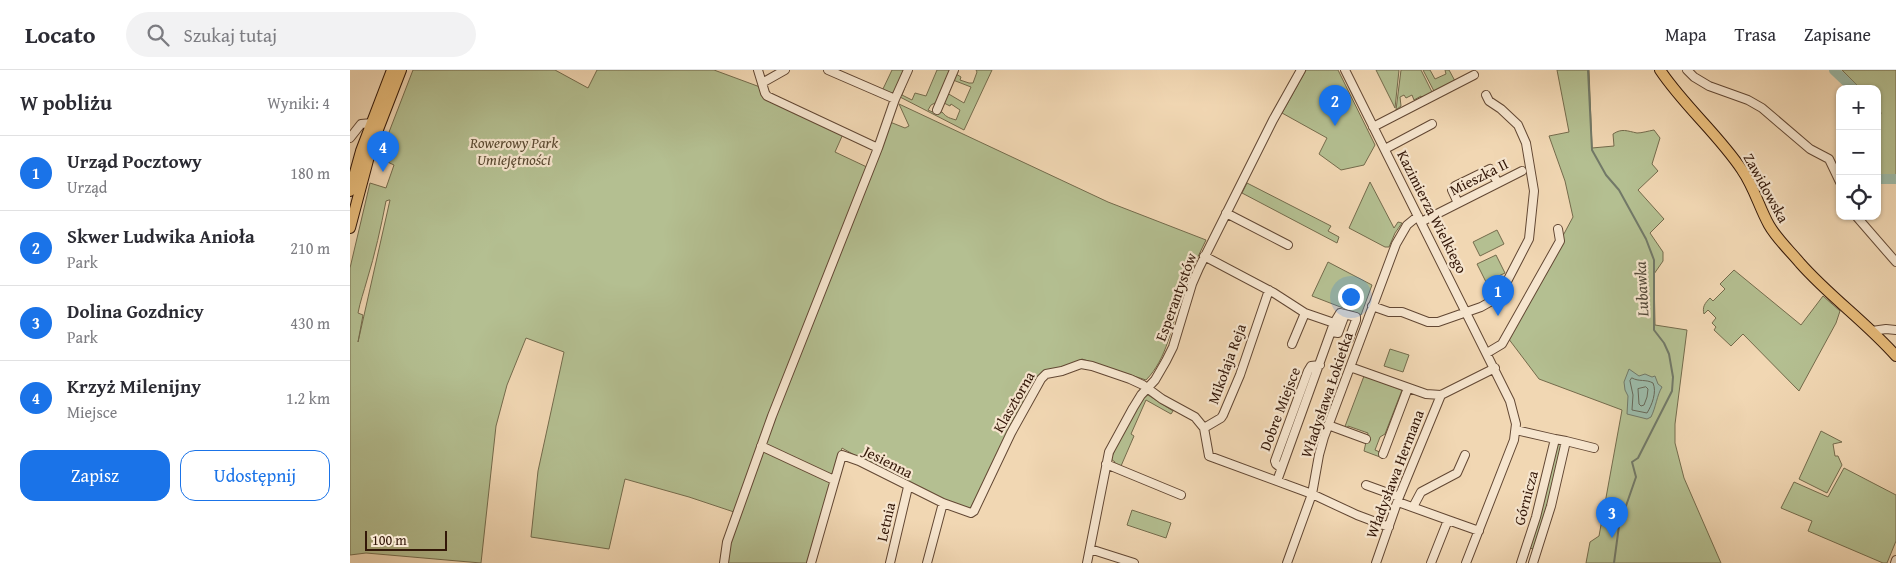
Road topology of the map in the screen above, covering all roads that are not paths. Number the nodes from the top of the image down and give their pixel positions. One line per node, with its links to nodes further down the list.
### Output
1 (392, 70): 18 (main road)
2 (401, 70): 32 (main road)
3 (758, 70): 14 (street)
4 (785, 70): 14 (street)
5 (828, 70): 12 (street)
6 (908, 70): 16 (street)
7 (954, 70): 17 (street)
8 (1301, 70): 29 (street, Esperantystów)
9 (1345, 70): 20 (street, Kazimierza Wielkiego)
10 (1660, 70): 44 (main road, Zawidowska)
11 (1687, 70): 25 (street)
12 (841, 73): 16 (street)
13 (1474, 75): 20 (street)
14 (762, 83): 22 (street)
15 (1486, 95): 40 (street)
16 (895, 99): 22 (street)
17 (937, 110)
18 (372, 123): 21 (street); 27 (main road)
19 (1432, 124): 23 (street)
20 (1373, 127): 23 (street, Kazimierza Wielkiego)
21 (350, 138)
22 (878, 148): 60 (street)
23 (1384, 149): 30 (street, Kazimierza Wielkiego)
24 (1522, 171): 26 (street, Mieszka II)
25 (1837, 175)
26 (1498, 183): 28 (street, Mieszka II); 28 (street)
27 (350, 191)
28 (1458, 204): 30 (street, Mieszka II)
29 (1226, 213): 34 (street); 35 (street, Esperantystów)
30 (1420, 219): 38 (street, Władysława Łokietka); 40 (street, Kazimierza Wielkiego)
31 (1859, 220): 36 (street)
32 (350, 228)
33 (1558, 229): 47 (street)
34 (1288, 245)
35 (1204, 256): 37 (street); 51 (street, Esperantystów)
36 (1896, 262)
37 (1269, 290): 39 (street); 55 (street, Mikołaja Reja)
38 (1372, 306): 40 (street); 49 (street, Władysława Łokietka)
39 (1304, 311): 42 (street); 46 (street, Dobre Miejsce)
40 (1467, 313): 47 (street, Kazimierza Wielkiego)
41 (1344, 317): 42 (street, Dobre Miejsce)
42 (1333, 328): 45 (street); 66 (street, Dobre Miejsce)
43 (1896, 330): 44 (street)
44 (1872, 331): 48 (main road, Zawidowska)
45 (1348, 339)
46 (1292, 344)
47 (1487, 353): 50 (street, Kazimierza Wielkiego)
48 (1896, 356)
49 (1350, 367): 52 (street); 54 (street, Władysława Łokietka)
50 (1495, 368): 53 (street); 56 (street, Kazimierza Wielkiego)
51 (1147, 388): 55 (street, Mikołaja Reja); 64 (street, Esperantystów); 74 (street, Klasztorna)
52 (1408, 388): 53 (street); 62 (street)
53 (1441, 395): 71 (street, Władysława Hermana)
54 (1328, 425): 58 (street); 69 (street, Władysława Łokietka)
55 (1204, 428): 66 (street)
56 (1516, 430): 57 (street); 77 (street, Kazimierza Wielkiego)
57 (1555, 439): 59 (street); 79 (street, Górnicza)
58 (1366, 440)
59 (1566, 441): 61 (street); 80 (street, Górnicza)
60 (761, 446): 65 (street); 81 (street)
61 (1594, 448)
62 (1383, 454)
63 (1465, 455): 73 (street)
64 (1106, 464): 70 (street); 78 (street)
65 (834, 480): 68 (street, Jesienna); 82 (street, Jesienna)
66 (1277, 481): 69 (street)
67 (1366, 485): 71 (street)
68 (908, 488): 72 (street, Jesienna); 83 (street, Letnia)
69 (1312, 494): 76 (street); 87 (street, Władysława Łokietka)
70 (1181, 495)
71 (1399, 500): 73 (street); 76 (street, Władysława Hermana)
72 (943, 503): 74 (street, Jesienna); 84 (street)
73 (1413, 507): 75 (street)
74 (971, 513)
75 (1448, 520): 77 (street); 89 (street)
76 (1389, 527): 88 (street, Władysława Hermana)
77 (1479, 531): 90 (street, Kazimierza Wielkiego)
78 (1090, 549): 85 (street); 86 (street)
79 (1526, 549): 80 (street); 91 (street, Górnicza)
80 (1537, 552): 92 (street, Górnicza)
81 (724, 563)
82 (811, 563)
83 (890, 563)
84 (927, 563)
85 (1087, 563)
86 (1134, 563)
87 (1287, 563)
88 (1376, 563)
89 (1431, 563)
90 (1466, 563)
91 (1521, 563)
92 (1533, 563)

